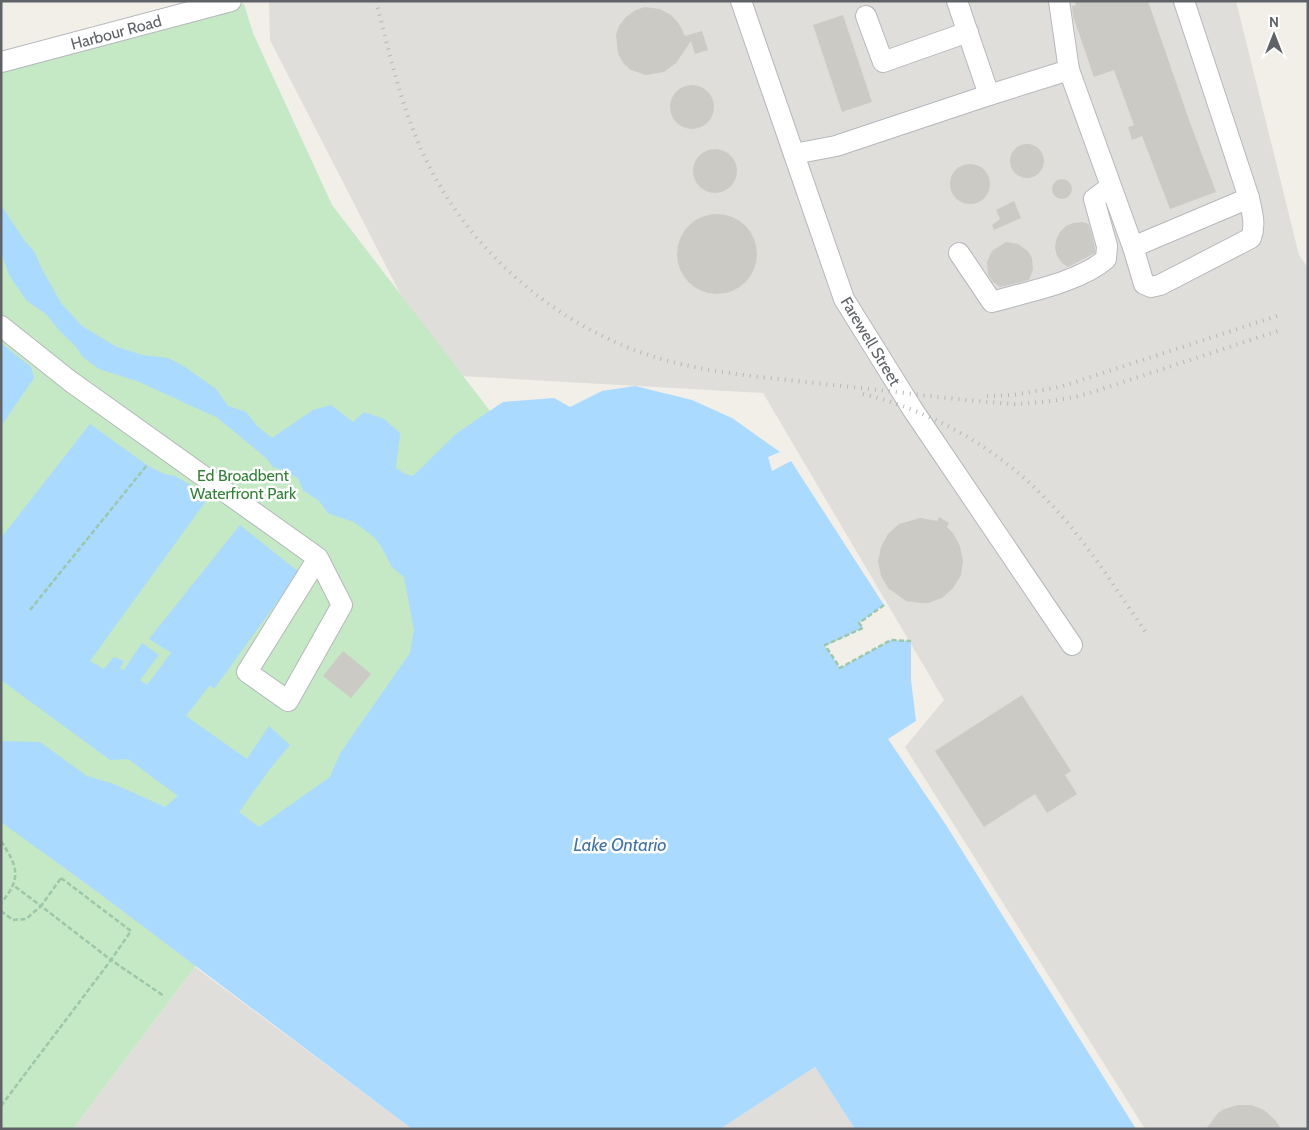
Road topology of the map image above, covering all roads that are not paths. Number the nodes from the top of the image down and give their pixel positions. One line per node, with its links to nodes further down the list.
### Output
1 (231, 1): 8 (street, Harbour Road)
2 (741, 1): 11 (street, Farewell Street)
3 (957, 1): 7 (street)
4 (1059, 1): 9 (street)
5 (1184, 1): 13 (street)
6 (866, 16): 7 (street)
7 (968, 32): 10 (street)
8 (1, 62)
9 (1069, 70): 10 (street); 12 (street)
10 (989, 94): 11 (street)
11 (794, 154): 18 (street, Farewell Street)
12 (1110, 187): 14 (street); 15 (street)
13 (1249, 198): 14 (street); 14 (street)
14 (1133, 247)
15 (959, 254)
16 (1, 326): 17 (street)
17 (318, 558): 17 (street)
18 (1072, 645)

